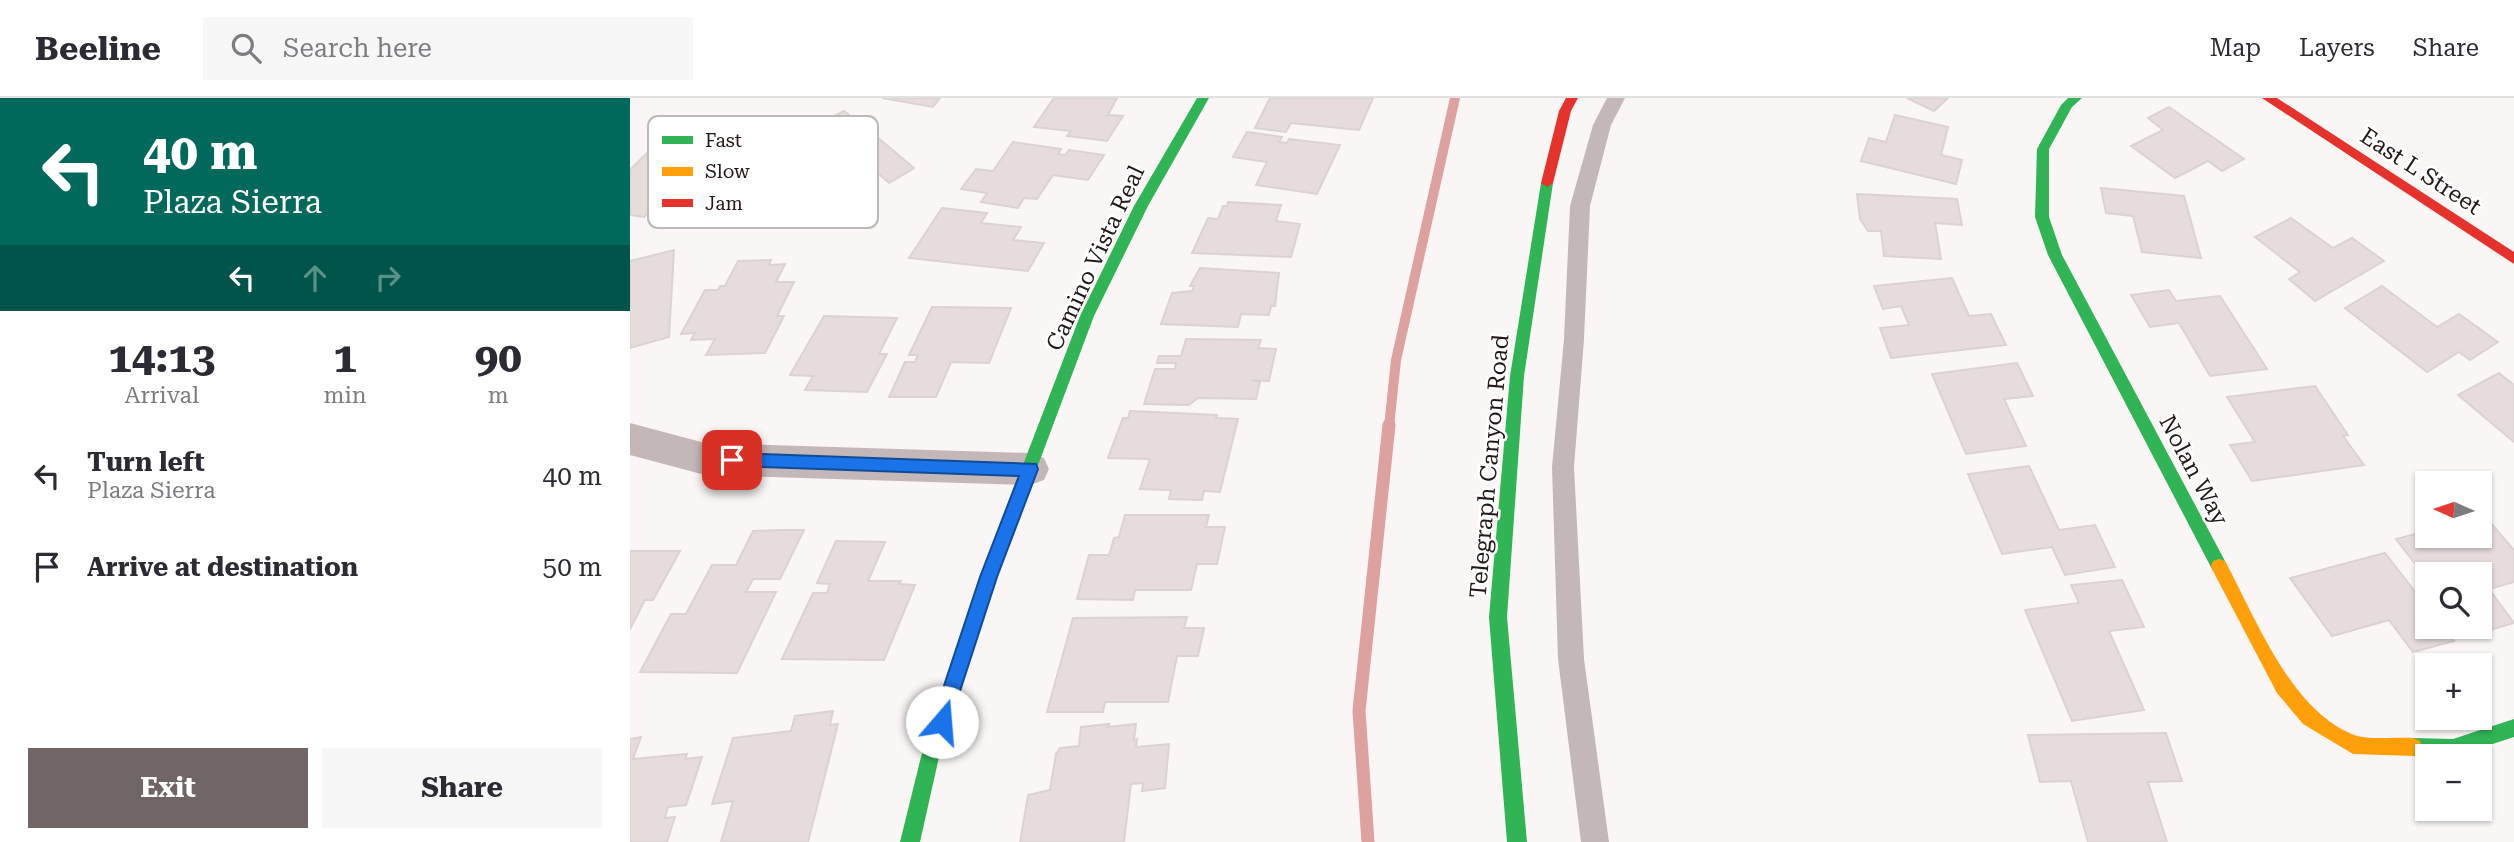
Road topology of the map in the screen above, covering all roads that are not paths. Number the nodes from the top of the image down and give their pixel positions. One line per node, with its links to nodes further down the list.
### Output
1 (1203, 98): 8 (street, Camino Vista Real)
2 (1572, 98): 11 (street, Telegraph Canyon Road)
3 (1616, 98): 12 (lane)
4 (2076, 98): 9 (street, Nolan Way)
5 (2269, 98): 6 (street, East L Street)
6 (2514, 259)
7 (630, 439): 8 (street)
8 (1030, 469): 10 (street, Camino Vista Real)
9 (2514, 728)
10 (911, 842)
11 (1517, 842)
12 (1595, 842)

